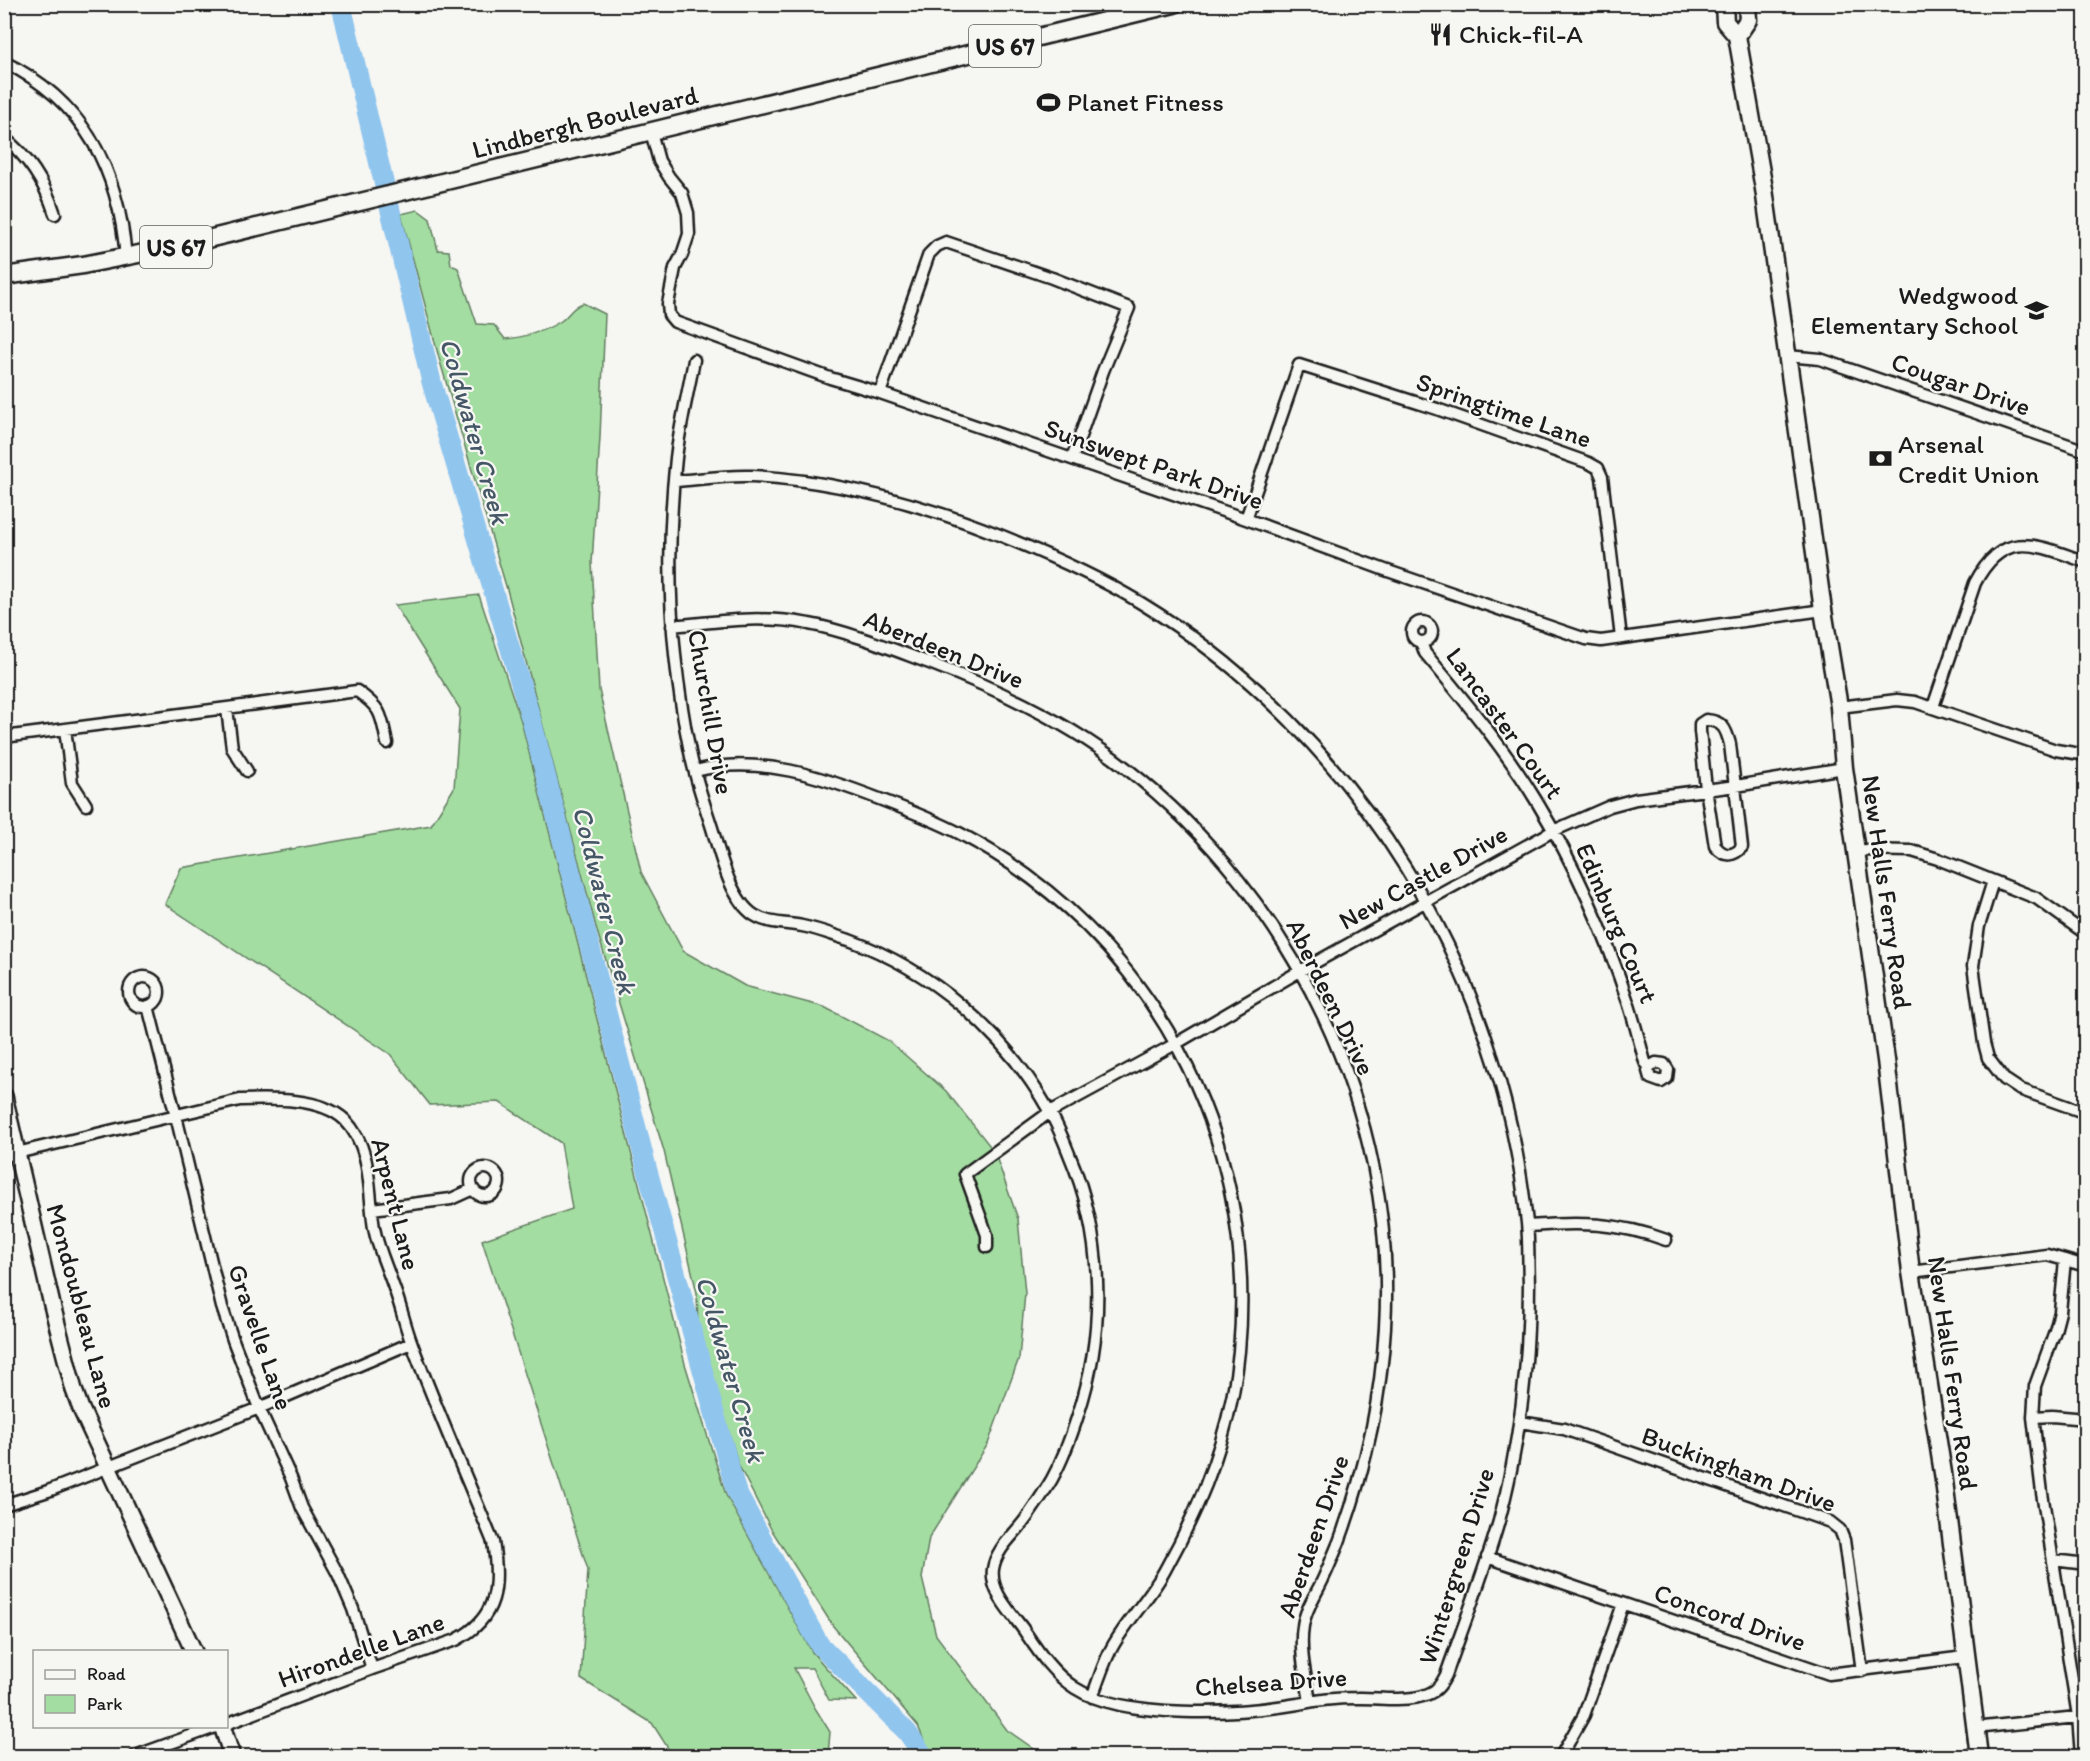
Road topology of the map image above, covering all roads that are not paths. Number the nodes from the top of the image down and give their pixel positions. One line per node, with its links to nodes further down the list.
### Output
1 (1174, 4): 6 (main road, Lindbergh Boulevard / US 67)
2 (1724, 4): 4 (main road, New Halls Ferry Road)
3 (1747, 4): 4 (main road)
4 (1737, 36): 11 (main road, New Halls Ferry Road)
5 (4, 62): 9 (street)
6 (651, 132): 9 (main road, Lindbergh Boulevard / US 67); 13 (street, Sunswept Park Drive)
7 (4, 138): 8 (street)
8 (55, 214)
9 (126, 258): 10 (main road, Lindbergh Boulevard / US 67)
10 (4, 276)
11 (1787, 356): 14 (street, Cougar Drive); 19 (main road, New Halls Ferry Road)
12 (694, 360): 16 (street, Churchill Drive)
13 (880, 393): 15 (street, Sunswept Park Drive); 15 (street)
14 (2085, 451)
15 (1072, 459): 17 (street, Sunswept Park Drive)
16 (675, 481): 20 (street, Churchill Drive); 39 (street, Wintergreen Drive)
17 (1246, 519): 21 (street, Sunswept Park Drive); 21 (street, Springtime Lane)
18 (2085, 562): 24 (street)
19 (1823, 610): 21 (street, Sunswept Park Drive); 23 (main road, New Halls Ferry Road)
20 (672, 626): 32 (street, Churchill Drive); 41 (street, Aberdeen Drive)
21 (1621, 638)
22 (1421, 642): 36 (street, Lancaster Court)
23 (1839, 707): 24 (street); 30 (main road, New Halls Ferry Road)
24 (1933, 707): 29 (street)
25 (227, 709): 26 (street); 28 (street); 31 (street)
26 (65, 729): 27 (street); 35 (street)
27 (4, 737)
28 (387, 743)
29 (2085, 755)
30 (1844, 768): 33 (street, New Castle Drive); 37 (main road, New Halls Ferry Road)
31 (247, 771)
32 (695, 771): 43 (street); 46 (street, Churchill Drive)
33 (1736, 786): 34 (street, New Castle Drive); 34 (street); 34 (street)
34 (1706, 789): 36 (street, New Castle Drive)
35 (86, 805)
36 (1553, 831): 39 (street, New Castle Drive); 44 (street, Edinburg Court)
37 (1855, 850): 38 (street); 57 (main road, New Halls Ferry Road)
38 (1993, 881): 40 (street); 47 (street)
39 (1426, 901): 41 (street, New Castle Drive); 52 (street, Wintergreen Drive)
40 (2085, 934)
41 (1300, 971): 43 (street, New Castle Drive); 77 (street, Aberdeen Drive)
42 (148, 1006): 48 (street, Gravelle Lane)
43 (1177, 1043): 46 (street, New Castle Drive); 76 (street)
44 (1650, 1067)
45 (4, 1096): 49 (street, Mondoubleau Lane)
46 (1050, 1112): 54 (street, New Castle Drive); 68 (street, Churchill Drive)
47 (2085, 1113)
48 (176, 1116): 49 (street, Arpent Lane); 51 (street, Arpent Lane); 59 (street, Gravelle Lane)
49 (11, 1154): 63 (street, Mondoubleau Lane)
50 (473, 1189): 51 (street)
51 (372, 1209): 58 (street, Arpent Lane)
52 (1528, 1226): 53 (street); 62 (street, Wintergreen Drive)
53 (1666, 1240)
54 (987, 1247)
55 (2065, 1260): 56 (street); 57 (street); 60 (street)
56 (2085, 1266)
57 (1911, 1272): 72 (main road, New Halls Ferry Road)
58 (411, 1343): 59 (street); 69 (street, Arpent Lane)
59 (259, 1408): 63 (street); 73 (street, Gravelle Lane)
60 (2033, 1418): 61 (street); 66 (street)
61 (2085, 1419)
62 (1520, 1422): 65 (street, Wintergreen Drive); 74 (street, Buckingham Drive)
63 (108, 1467): 64 (street); 71 (street, Mondoubleau Lane)
64 (4, 1505)
65 (1487, 1557): 70 (street, Concord Drive); 75 (street, Wintergreen Drive)
66 (2053, 1560): 67 (street); 78 (street)
67 (2085, 1564)
68 (993, 1575): 76 (street, Chelsea Drive)
69 (495, 1598): 73 (street, Hirondelle Lane)
70 (1623, 1604): 74 (street, Concord Drive); 85 (street)
71 (193, 1650)
72 (1965, 1657): 74 (street, Concord Drive); 82 (main road, New Halls Ferry Road)
73 (372, 1669): 79 (street, Hirondelle Lane)
74 (1862, 1671)
75 (1435, 1690): 77 (street, Chelsea Drive)
76 (1092, 1697): 77 (street, Chelsea Drive)
77 (1310, 1701)
78 (2082, 1716): 82 (street); 87 (street)
79 (228, 1723)
80 (214, 1728): 83 (street)
81 (221, 1728): 84 (street)
82 (1975, 1728): 86 (main road, New Halls Ferry Road)
83 (135, 1756)
84 (232, 1756)
85 (1561, 1756)
86 (1978, 1756)
87 (2081, 1756)

